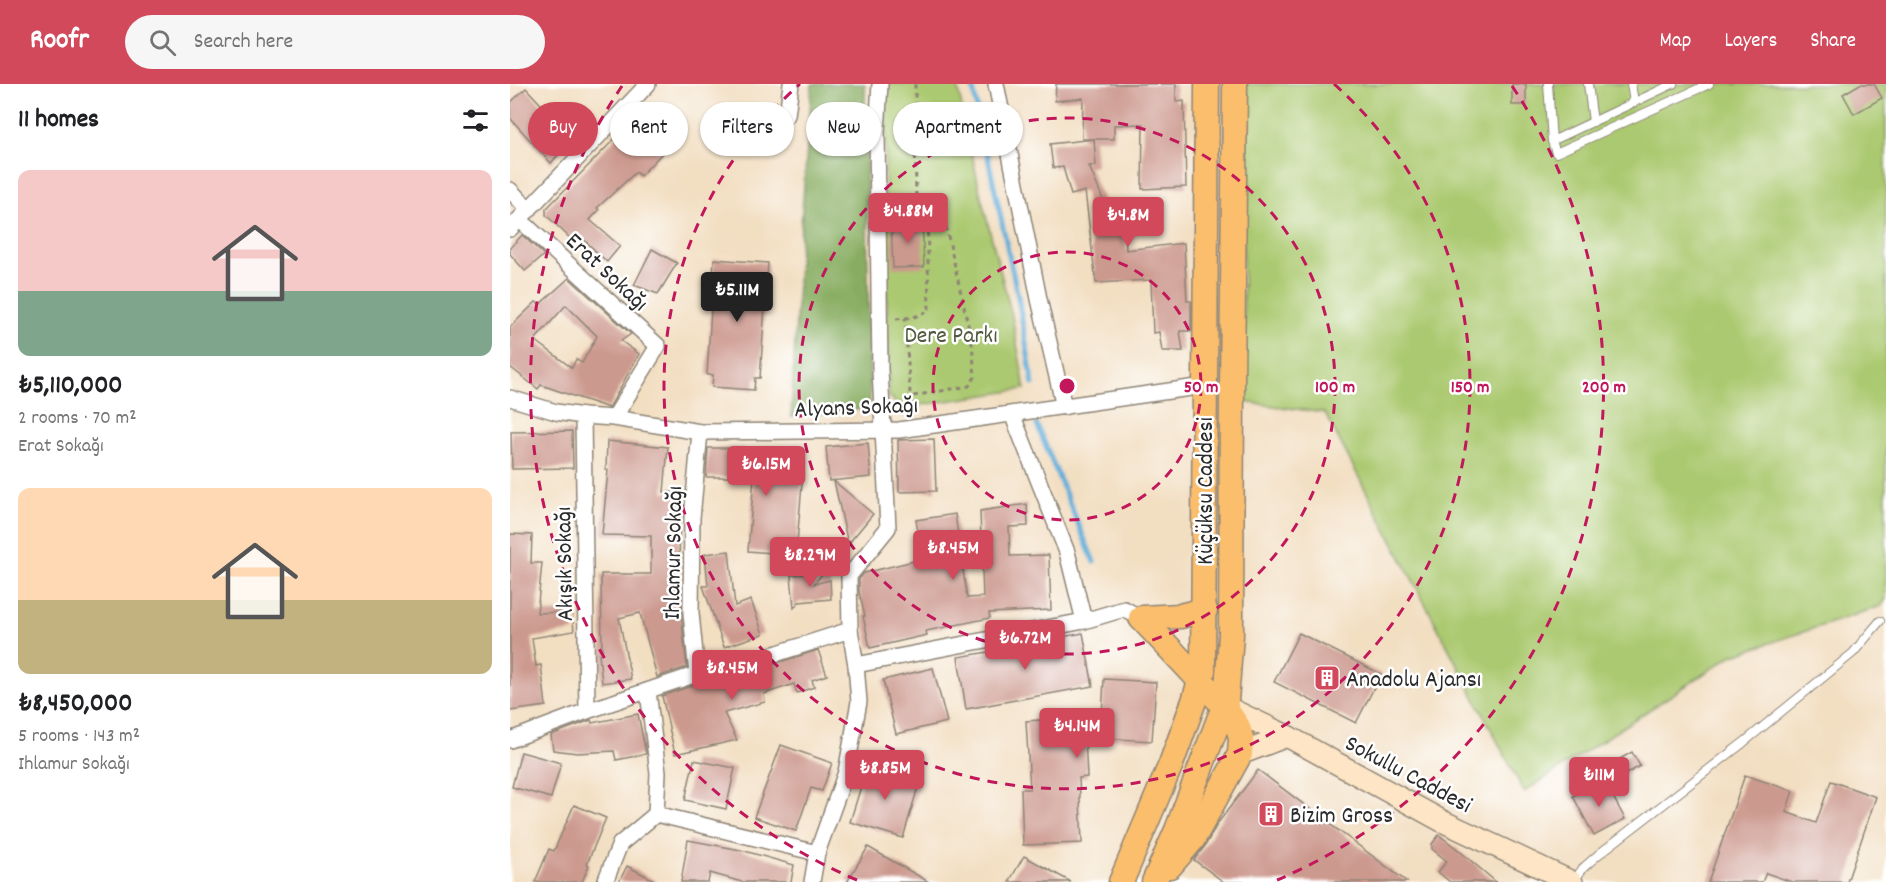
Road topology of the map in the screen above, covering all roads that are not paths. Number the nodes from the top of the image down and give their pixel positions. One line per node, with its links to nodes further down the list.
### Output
1 (648, 84): 17 (street)
2 (791, 84): 12 (street)
3 (880, 84): 25 (street)
4 (996, 84): 21 (street)
5 (1207, 84): 18 (main road, Küçüksu Caddesi)
6 (1236, 84): 19 (main road, Küçüksu Caddesi)
7 (1548, 84): 15 (lane)
8 (1588, 84): 14 (lane)
9 (1631, 84): 13 (lane)
10 (1673, 84): 13 (lane)
11 (1709, 84): 15 (lane)
12 (789, 102)
13 (1634, 102): 14 (lane)
14 (1593, 122): 15 (lane)
15 (1552, 141)
16 (510, 190): 17 (street, Erat Sokağı)
17 (520, 219): 24 (street, Erat Sokağı)
18 (1204, 386): 19 (main road); 21 (street, Alyans Sokağı); 27 (main road, Küçüksu Caddesi)
19 (1232, 386): 36 (main road, Küçüksu Caddesi)
20 (510, 398): 23 (street, Alyans Sokağı)
21 (1064, 407): 22 (street, Alyans Sokağı)
22 (1012, 414): 25 (street, Alyans Sokağı); 29 (street)
23 (583, 416): 24 (street, Alyans Sokağı); 37 (street, Akışık Sokağı)
24 (614, 418): 26 (street, Alyans Sokağı)
25 (882, 430): 26 (street, Alyans Sokağı); 31 (street)
26 (700, 432): 33 (street, Ihlamur Sokağı)
27 (1204, 610): 28 (main road); 35 (main road, Küçüksu Caddesi)
28 (1141, 618): 29 (street); 35 (main road)
29 (1084, 621): 32 (street)
30 (1880, 621): 47 (lane)
31 (850, 630): 32 (street); 33 (street)
32 (856, 665): 42 (street)
33 (697, 674): 34 (street)
34 (648, 691): 37 (street); 41 (street)
35 (1198, 691): 36 (main road); 45 (main road, Küçüksu Caddesi)
36 (1224, 706): 38 (street, Sokullu Caddesi); 40 (main road); 46 (main road, Küçüksu Caddesi)
37 (587, 711): 39 (street)
38 (1287, 736): 40 (street); 47 (street, Sokullu Caddesi)
39 (510, 740)
40 (1240, 754): 46 (main road)
41 (656, 814): 42 (street); 43 (street)
42 (817, 853): 44 (street)
43 (605, 882)
44 (812, 882)
45 (1121, 882)
46 (1154, 882)
47 (1573, 882)

